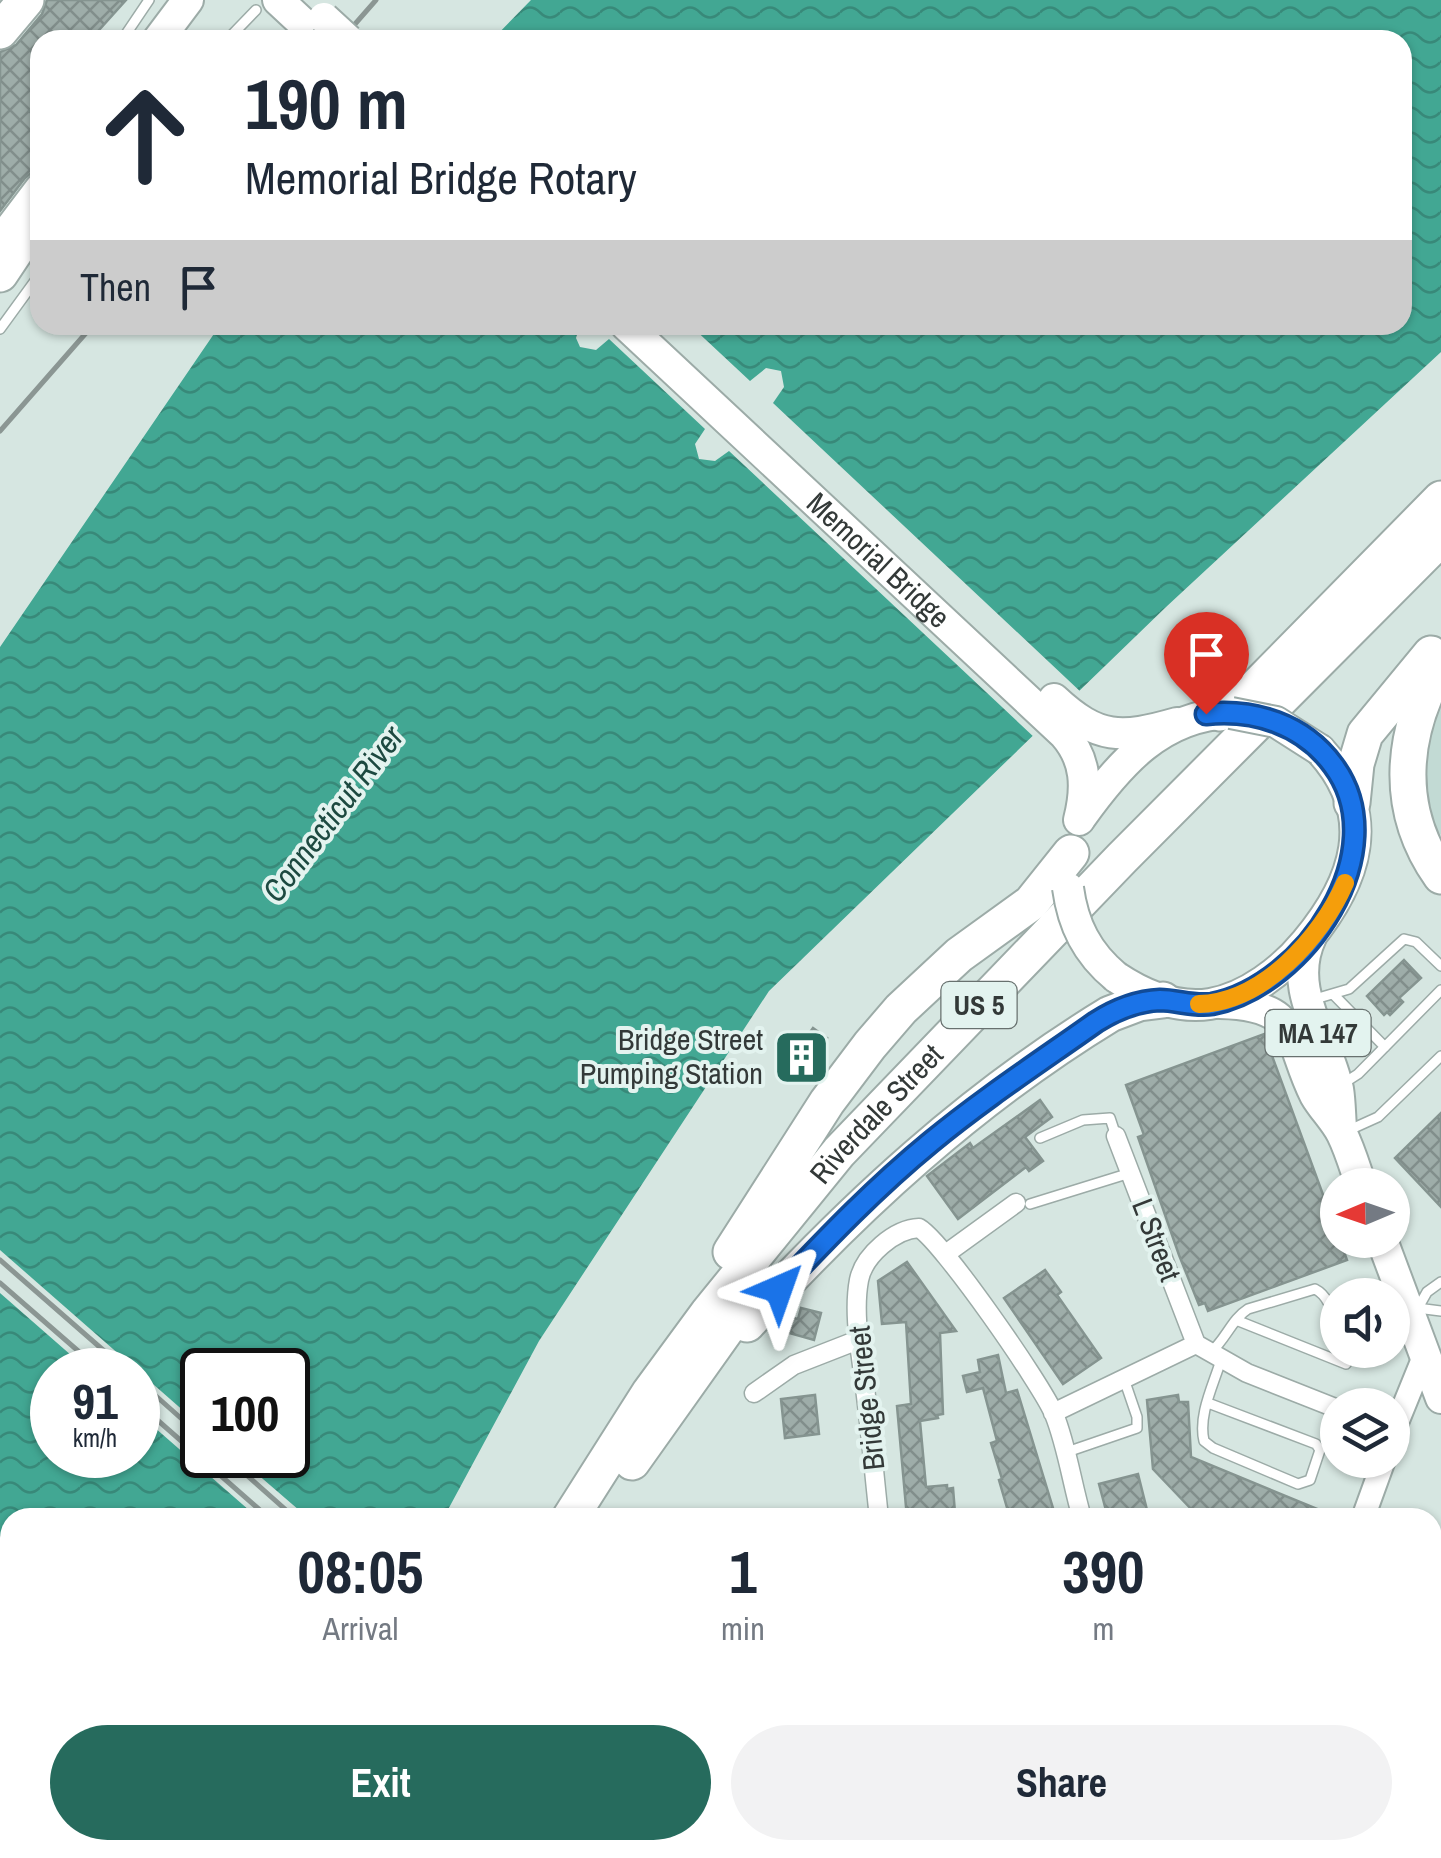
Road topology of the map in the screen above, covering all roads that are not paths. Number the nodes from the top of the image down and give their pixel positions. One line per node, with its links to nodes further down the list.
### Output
1 (26, 0): 11 (highway)
2 (150, 0): 6 (lane)
3 (188, 0): 7 (main road)
4 (305, 0): 10 (main road, bridge)
5 (267, 5): 8 (lane); 9 (main road)
6 (129, 30)
7 (166, 30)
8 (238, 30)
9 (306, 30)
10 (337, 30)
11 (0, 31)
12 (30, 202): 14 (main road)
13 (30, 229): 15 (highway)
14 (0, 242)
15 (0, 274)
16 (30, 288): 17 (lane)
17 (0, 329)
18 (637, 335): 27 (main road, Memorial Bridge)
19 (664, 335): 27 (main road, Memorial Bridge)
20 (1441, 499): 25 (highway)
21 (1441, 538): 62 (highway, Riverdale Street / US 5)
22 (1441, 567): 62 (highway, Riverdale Street / US 5)
23 (1441, 643): 28 (highway)
24 (1441, 663): 30 (highway)
25 (1225, 713): 26 (main road); 28 (main road, bridge)
26 (1177, 723): 27 (main road); 29 (main road)
27 (1080, 734): 29 (main road)
28 (1352, 803): 31 (main road)
29 (1075, 836): 35 (main road, bridge); 62 (highway)
30 (1441, 876)
31 (1313, 934): 34 (main road, MA 147); 36 (main road)
32 (1441, 966): 34 (lane)
33 (1441, 990): 37 (lane)
34 (1320, 998): 37 (lane); 39 (main road, MA 147)
35 (1163, 1000): 36 (main road); 62 (highway)
36 (1212, 1004): 40 (main road, MA 147)
37 (1385, 1047): 39 (lane)
38 (1441, 1056): 40 (lane)
39 (1338, 1088): 40 (main road, MA 147)
40 (1342, 1133): 43 (main road, MA 147)
41 (1116, 1136): 42 (lane); 44 (street, L Street)
42 (1040, 1138)
43 (1355, 1168)
44 (1130, 1173): 45 (lane); 54 (street, L Street)
45 (1023, 1203): 46 (street)
46 (947, 1252): 53 (street, Bridge Street); 64 (street)
47 (1390, 1258): 50 (main road)
48 (1441, 1282): 50 (lane)
49 (1320, 1290): 52 (lane)
50 (1414, 1309): 51 (lane); 56 (main road)
51 (1441, 1311)
52 (1236, 1320): 54 (lane); 55 (lane)
53 (858, 1340): 59 (street); 69 (street, Bridge Street)
54 (1209, 1353): 57 (street); 61 (street); 63 (lane)
55 (1320, 1354)
56 (1425, 1354): 58 (street); 60 (main road)
57 (1124, 1379): 64 (street); 65 (lane)
58 (1410, 1390)
59 (754, 1394)
60 (1441, 1398)
61 (1320, 1401)
62 (658, 1402): 67 (highway, Riverdale Street / US 5); 68 (highway, Riverdale Street / US 5)
63 (1208, 1403): 63 (lane)
64 (1054, 1413): 65 (street)
65 (1064, 1453): 70 (street)
66 (1377, 1478): 71 (street)
67 (578, 1508)
68 (601, 1508)
69 (878, 1508)
70 (1079, 1508)
71 (1367, 1508)

